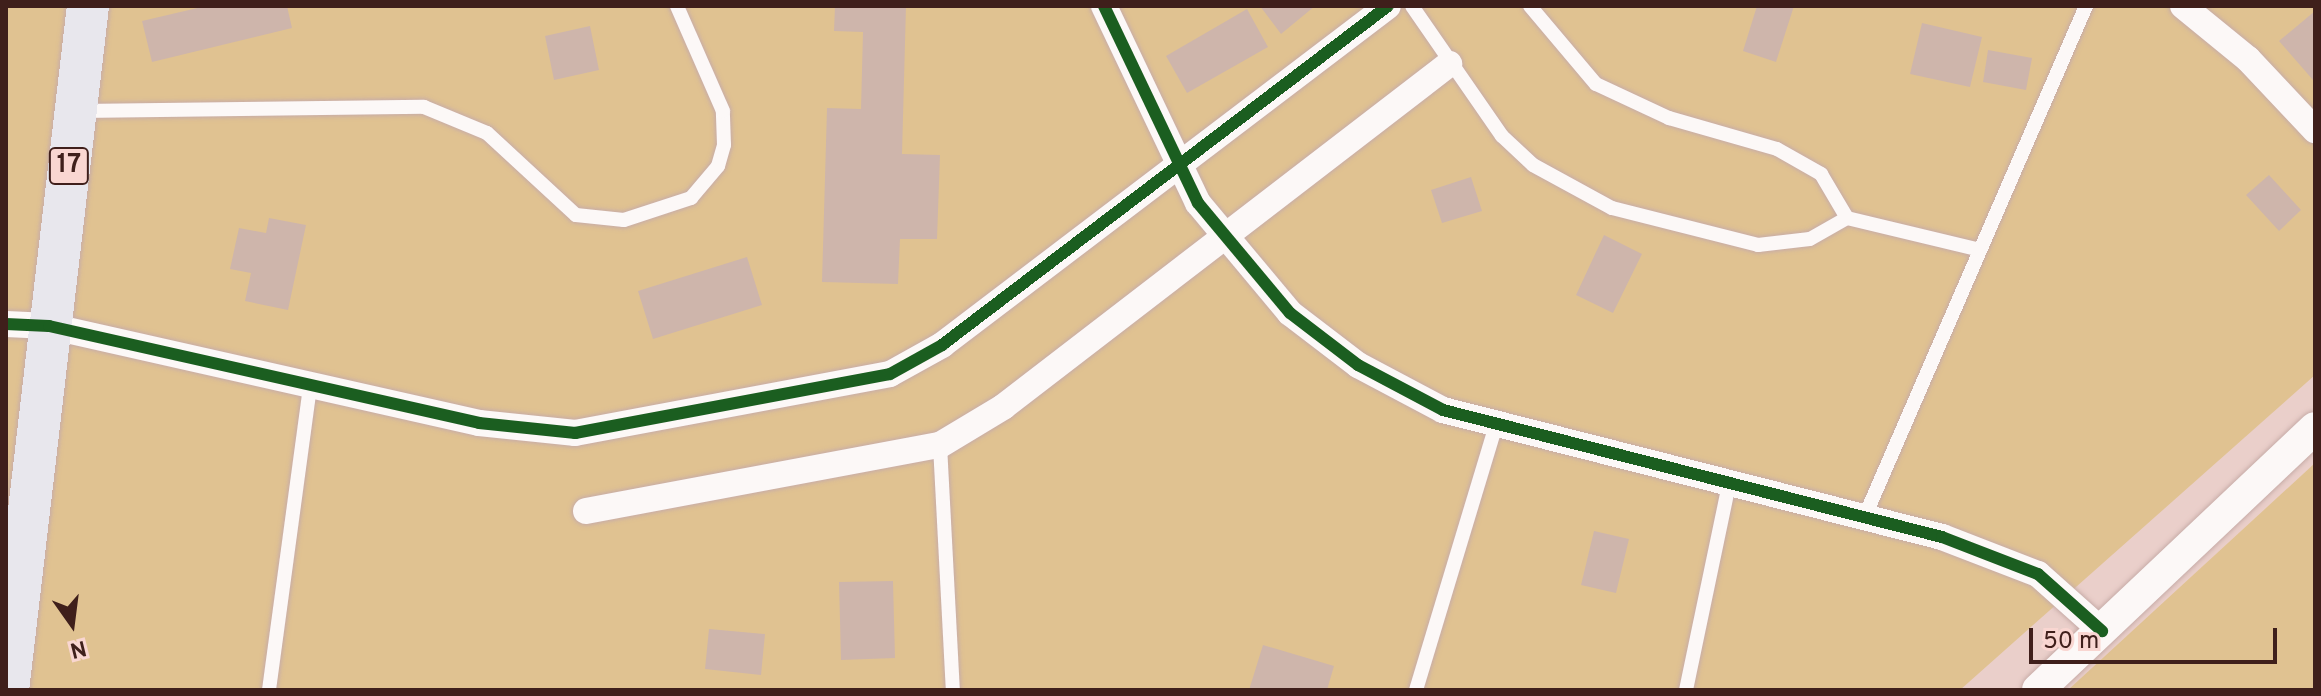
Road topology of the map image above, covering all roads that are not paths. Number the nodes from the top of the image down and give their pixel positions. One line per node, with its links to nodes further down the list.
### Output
1 (88, 6): 10 (main road, 17)
2 (677, 6): 10 (lane)
3 (1104, 6): 12 (street)
4 (1388, 6): 12 (street)
5 (1412, 6): 9 (lane)
6 (1530, 6): 13 (lane)
7 (2086, 6): 15 (lane)
8 (2183, 6): 11 (street)
9 (1449, 64): 13 (lane); 14 (street)
10 (76, 111): 17 (main road, 17)
11 (2315, 130)
12 (1179, 168): 14 (street); 18 (street)
13 (1847, 218): 15 (lane)
14 (1223, 237): 19 (street); 21 (street)
15 (1976, 249): 24 (lane)
16 (6, 324): 17 (street)
17 (49, 326): 18 (street); 26 (main road, 17)
18 (310, 386): 27 (lane)
19 (1496, 425): 22 (street); 29 (lane)
20 (2315, 428): 25 (street)
21 (940, 445): 23 (street); 28 (lane)
22 (1729, 484): 24 (street); 30 (lane)
23 (586, 511)
24 (1865, 516): 25 (street)
25 (2102, 631): 31 (street)
26 (8, 690)
27 (269, 690)
28 (953, 690)
29 (1416, 690)
30 (1686, 690)
31 (2038, 690)

